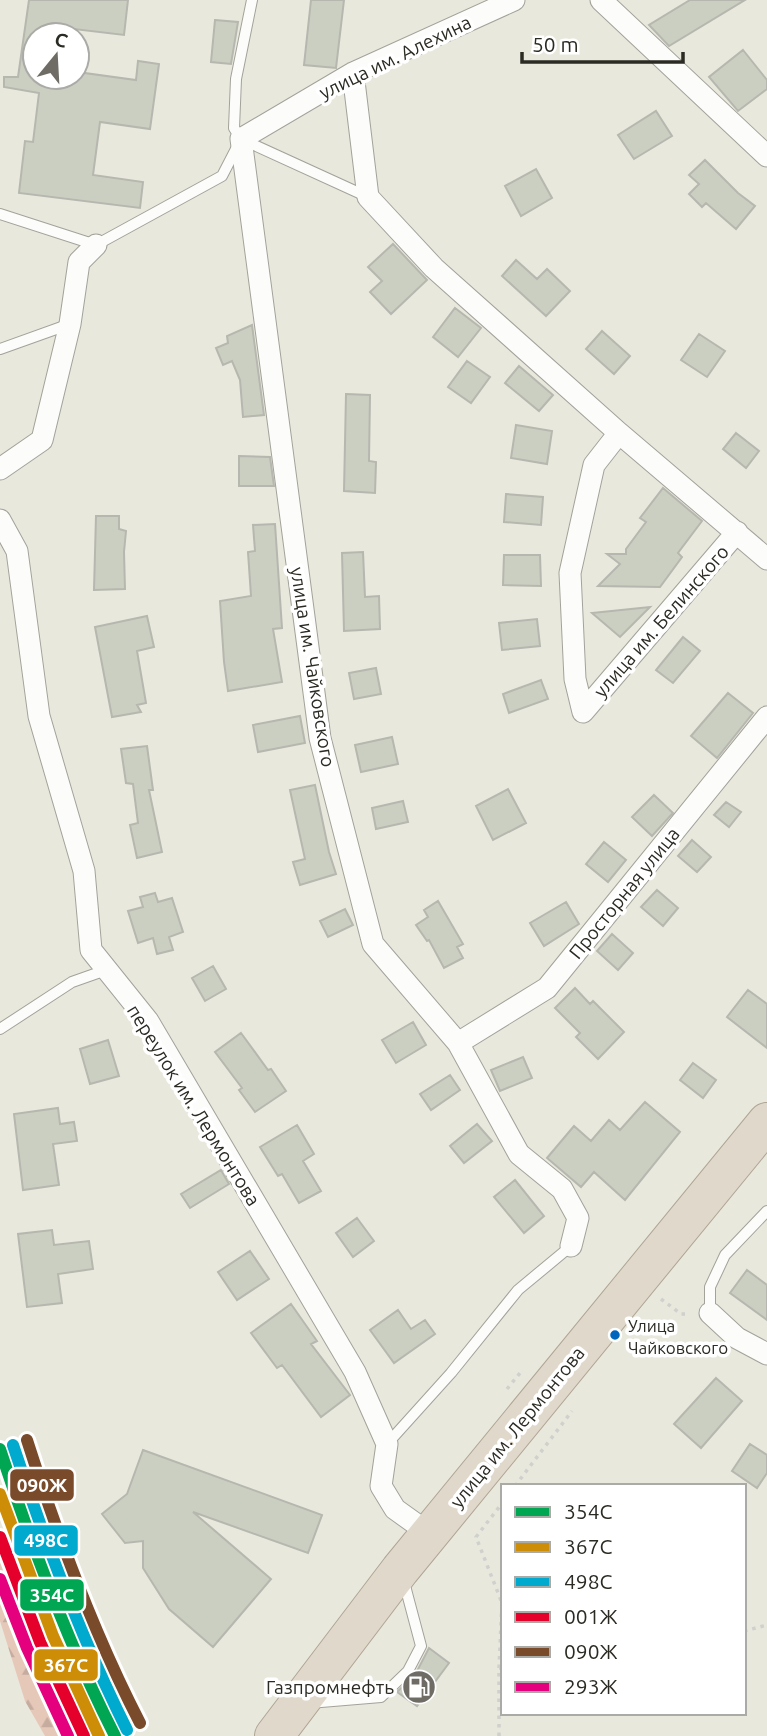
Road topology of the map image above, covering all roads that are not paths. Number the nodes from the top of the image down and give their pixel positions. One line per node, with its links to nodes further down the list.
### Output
1 (252, 0): 5 (lane)
2 (514, 0): 4 (street, улица им. Алехина)
3 (601, 0): 6 (street)
4 (353, 73): 5 (street, улица им. Алехина); 7 (street)
5 (241, 139): 7 (lane); 10 (lane); 21 (street, улица им. Чайковского)
6 (767, 156)
7 (368, 197): 13 (street, улица им. Белинского)
8 (0, 214): 9 (lane)
9 (6, 219): 10 (lane)
10 (96, 245): 11 (street)
11 (70, 324): 12 (lane); 14 (street)
12 (0, 349)
13 (619, 433): 16 (street, улица им. Белинского); 16 (street, улица им. Белинского)
14 (0, 468)
15 (0, 520): 19 (street, переулок им. Лермонтова)
16 (737, 532): 17 (street, улица им. Белинского)
17 (767, 559)
18 (767, 717): 21 (street, Просторная улица)
19 (106, 970): 20 (lane); 27 (street, переулок им. Лермонтова)
20 (0, 1029)
21 (458, 1044): 24 (street, улица им. Чайковского)
22 (767, 1122): 28 (highway, улица им. Лермонтова)
23 (767, 1211): 25 (lane)
24 (571, 1246): 27 (lane)
25 (710, 1313): 26 (street)
26 (767, 1354)
27 (387, 1444): 28 (street)
28 (430, 1534): 29 (highway, улица им. Лермонтова)
29 (400, 1570): 30 (highway, улица им. Лермонтова); 30 (lane)
30 (299, 1703): 31 (highway, улица им. Лермонтова)
31 (274, 1736)

